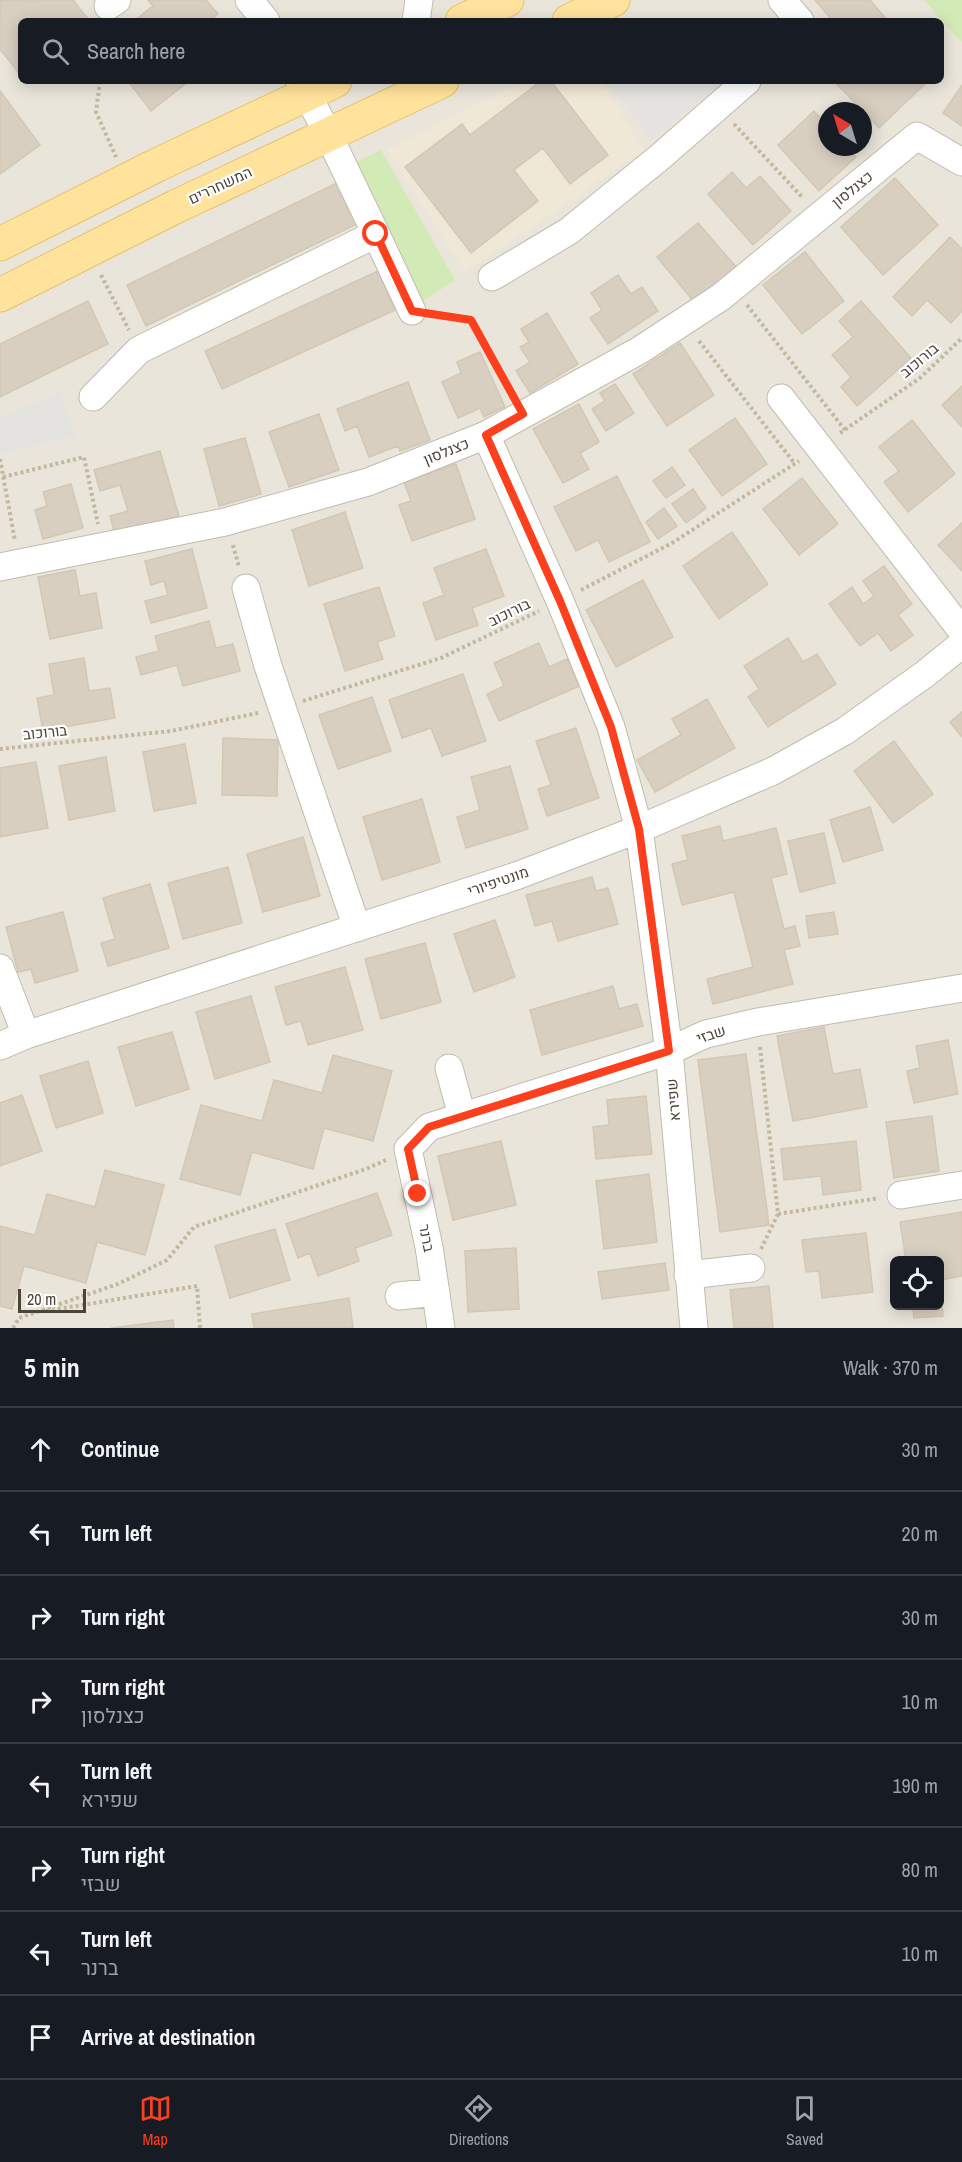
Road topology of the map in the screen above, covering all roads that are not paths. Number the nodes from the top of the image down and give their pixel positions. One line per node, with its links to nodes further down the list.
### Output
1 (249, 0): 6 (street)
2 (419, 0): 7 (street)
3 (507, 0): 8 (main road)
4 (613, 0): 9 (main road)
5 (782, 0): 10 (street)
6 (264, 18)
7 (416, 18)
8 (468, 18)
9 (575, 18)
10 (797, 18)
11 (436, 84): 14 (main road, המשחררים)
12 (743, 84): 18 (street)
13 (314, 86): 14 (street); 17 (main road)
14 (328, 134): 16 (street); 19 (main road, המשחררים)
15 (962, 162): 23 (street, כצנלסון)
16 (376, 234): 20 (street); 21 (street)
17 (0, 244)
18 (492, 277)
19 (0, 295)
20 (412, 311)
21 (93, 397)
22 (781, 398): 26 (street)
23 (486, 435): 24 (street, כצנלסון); 28 (street, שפירא)
24 (10, 565)
25 (246, 588): 29 (street)
26 (962, 631)
27 (962, 644): 28 (street, מונטיפיורי)
28 (639, 829): 29 (street, מונטיפיורי); 34 (street, שפירא)
29 (357, 928): 32 (street, מונטיפיורי)
30 (0, 968): 32 (street)
31 (962, 987): 34 (street, שבזי)
32 (26, 1035): 33 (street, מונטיפיורי)
33 (0, 1046)
34 (669, 1051): 36 (street, שבזי); 41 (street, שפירא)
35 (449, 1068): 36 (street)
36 (462, 1116): 37 (street, שבזי)
37 (408, 1149): 42 (street, ברנר)
38 (962, 1185): 39 (street)
39 (901, 1195)
40 (752, 1268): 41 (street)
41 (688, 1275): 45 (street, שפירא)
42 (436, 1292): 43 (street); 44 (street, ברנר)
43 (399, 1296)
44 (441, 1328)
45 (694, 1328)

